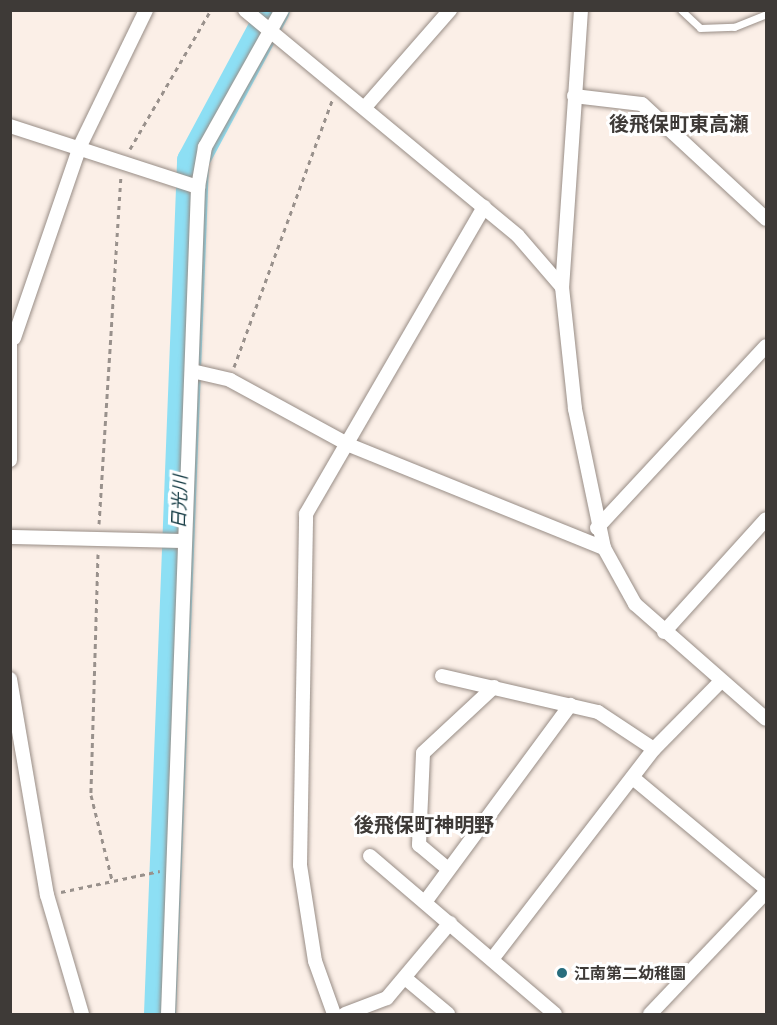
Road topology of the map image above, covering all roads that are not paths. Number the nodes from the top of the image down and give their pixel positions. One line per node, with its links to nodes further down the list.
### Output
1 (146, 10): 12 (street)
2 (245, 10): 8 (street)
3 (282, 10): 8 (street)
4 (450, 10): 10 (street)
5 (581, 10): 9 (street)
6 (681, 10): 7 (lane)
7 (766, 14)
8 (267, 27): 10 (street); 13 (street)
9 (574, 96): 15 (street); 16 (street)
10 (366, 106): 14 (street)
11 (10, 126): 12 (street)
12 (80, 146): 13 (street); 17 (street)
13 (193, 187): 19 (street)
14 (484, 207): 16 (street); 20 (street)
15 (766, 219)
16 (562, 287): 23 (street)
17 (12, 338): 21 (street)
18 (766, 346): 23 (street)
19 (192, 371): 20 (street); 25 (street)
20 (349, 446): 26 (street); 45 (street)
21 (10, 460)
22 (766, 519): 27 (street)
23 (597, 528): 26 (street)
24 (10, 537): 25 (street)
25 (180, 541): 44 (street)
26 (604, 549): 27 (street)
27 (664, 632): 30 (street)
28 (442, 676): 31 (street)
29 (10, 679): 43 (street)
30 (719, 683): 33 (street); 34 (street)
31 (494, 687): 32 (street); 37 (street)
32 (570, 705): 34 (street); 37 (street)
33 (766, 719)
34 (654, 749): 35 (street)
35 (633, 778): 38 (street); 41 (street)
36 (370, 856): 39 (street)
37 (448, 869): 39 (street)
38 (766, 891): 49 (street)
39 (424, 902): 40 (street)
40 (450, 923): 41 (street); 42 (street)
41 (493, 958): 48 (street)
42 (405, 978): 46 (street); 47 (street)
43 (82, 1014)
44 (168, 1014)
45 (334, 1014)
46 (345, 1014)
47 (448, 1014)
48 (555, 1014)
49 (650, 1014)

